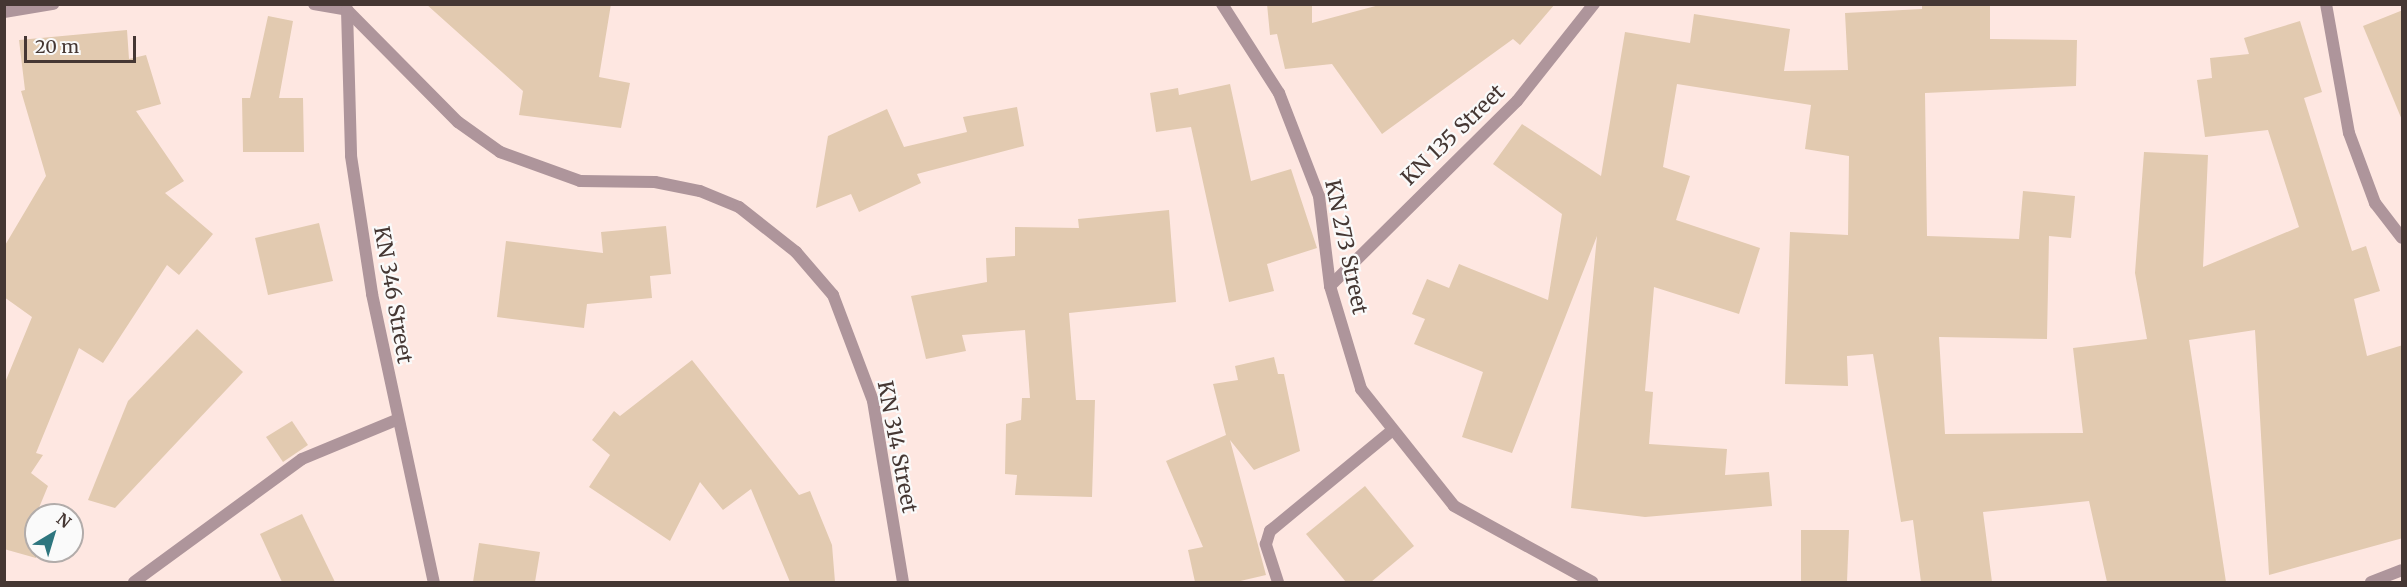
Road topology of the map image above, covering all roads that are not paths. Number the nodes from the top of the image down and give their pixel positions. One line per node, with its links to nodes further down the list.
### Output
1 (53, 4): 7 (street)
2 (314, 4): 6 (street)
3 (1222, 4): 9 (street, KN 273 Street)
4 (1594, 4): 9 (street, KN 135 Street)
5 (2326, 4): 8 (street)
6 (347, 10): 10 (street, KN 346 Street); 15 (street, KN 314 Street)
7 (4, 12)
8 (2403, 238)
9 (1330, 286): 11 (street, KN 273 Street)
10 (396, 420): 13 (street); 14 (street, KN 346 Street)
11 (1390, 432): 16 (street); 17 (street, KN 273 Street)
12 (2403, 570): 18 (street)
13 (134, 582)
14 (434, 582)
15 (903, 582)
16 (1278, 582)
17 (1592, 582)
18 (2371, 582)

